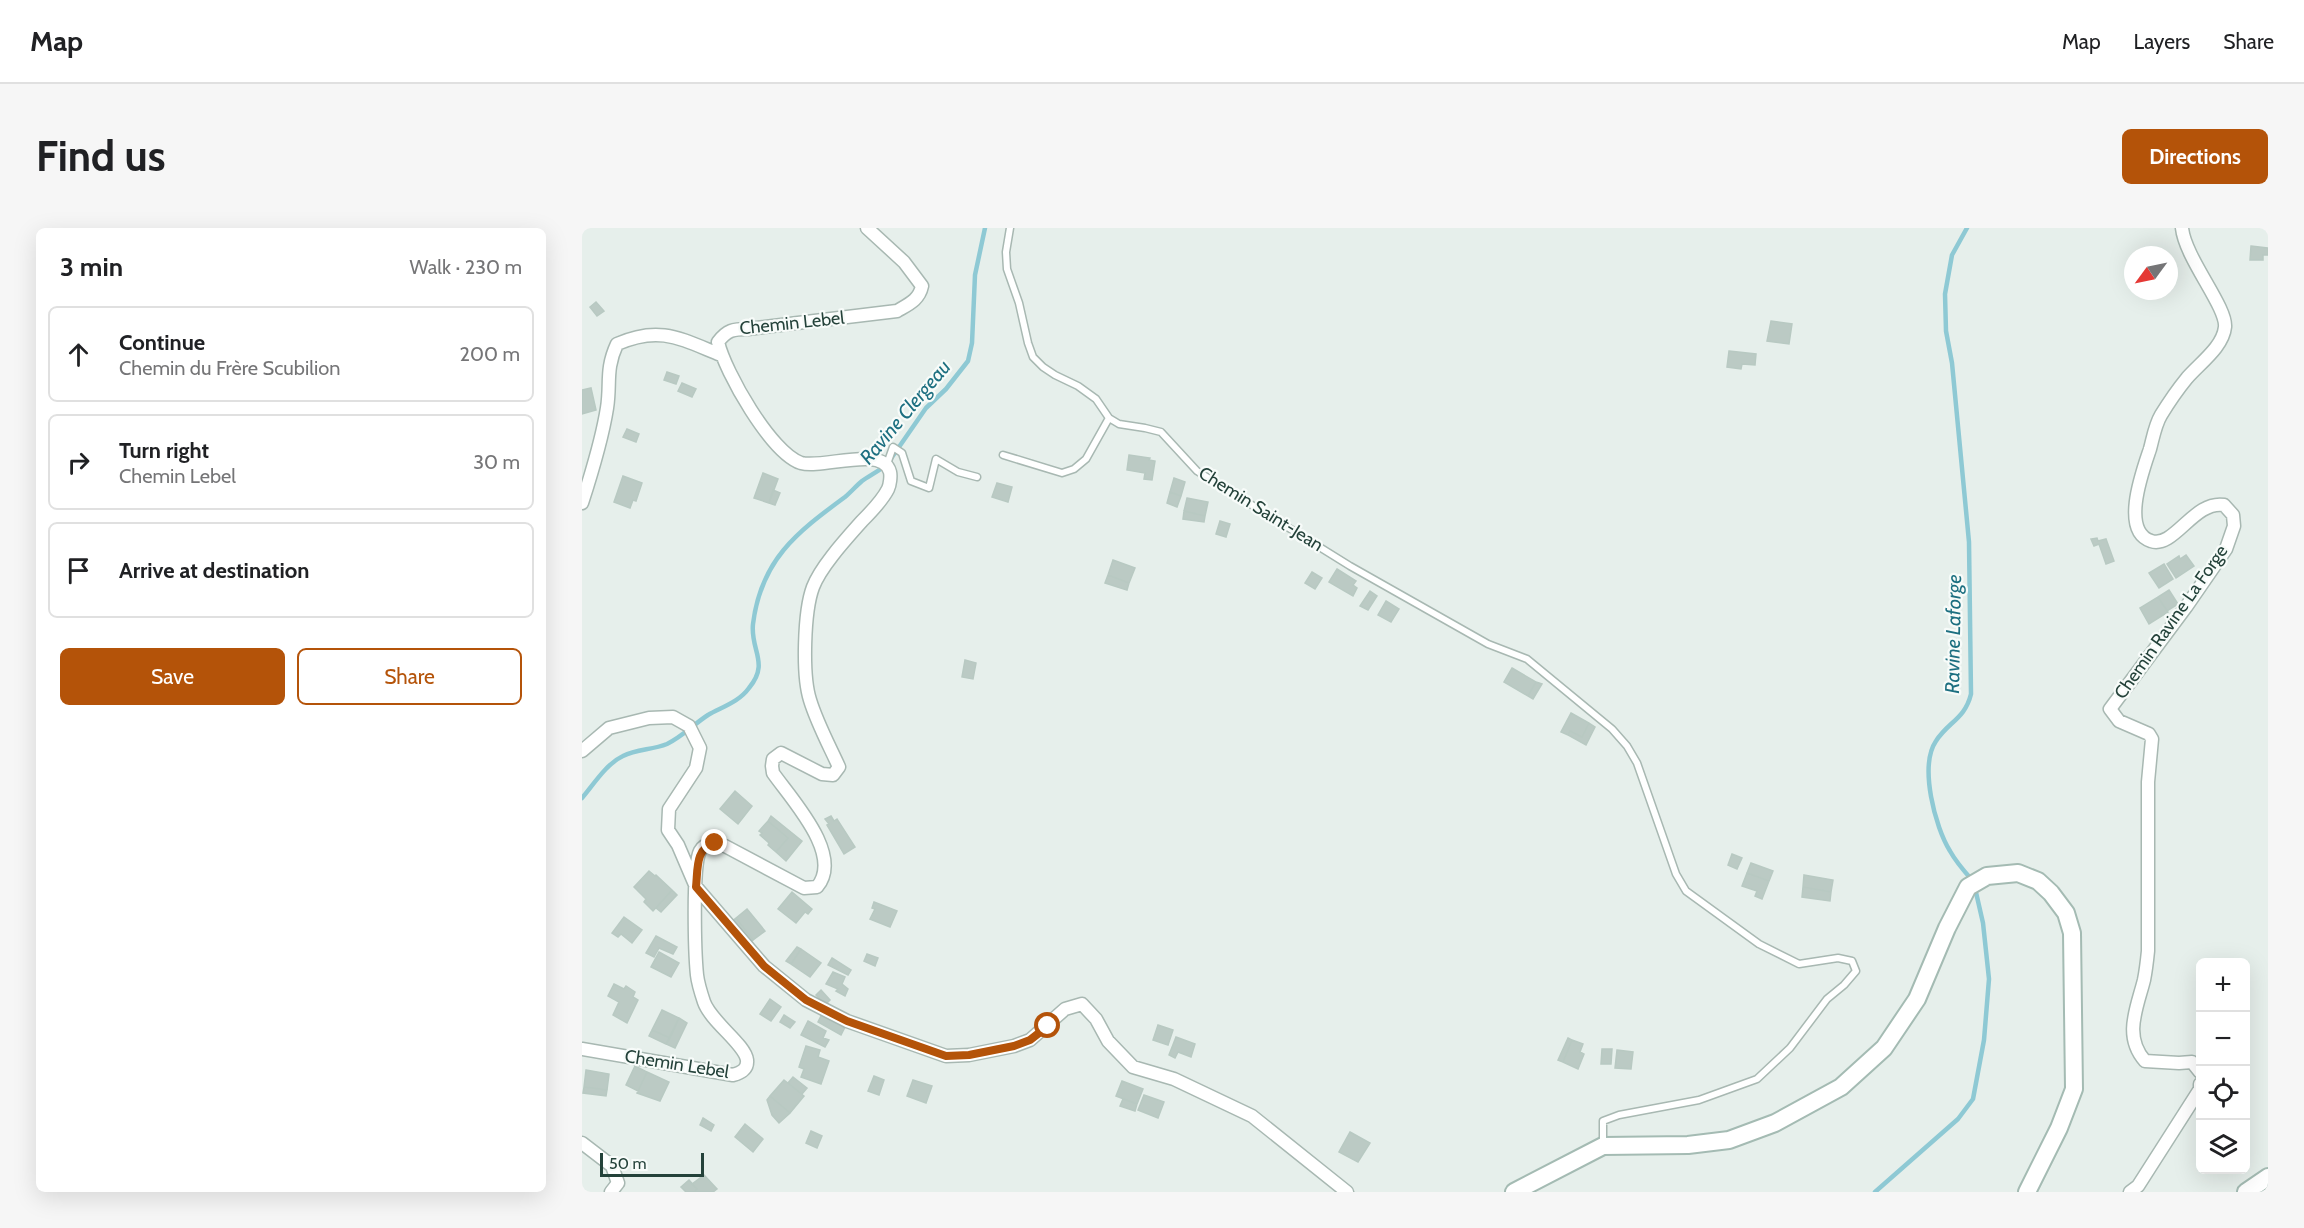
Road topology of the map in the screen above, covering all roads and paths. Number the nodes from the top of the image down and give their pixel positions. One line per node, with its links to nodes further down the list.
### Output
1 (867, 228): 4 (street, Chemin Lebel)
2 (1010, 228): 5 (lane)
3 (2182, 228): 13 (street, Chemin Ravine La Forge)
4 (721, 355): 7 (street, Chemin Lebel); 9 (street)
5 (1109, 418): 6 (lane); 16 (lane, Chemin Saint-Jean)
6 (1003, 455)
7 (887, 464): 8 (lane); 11 (street, Chemin Lebel)
8 (976, 477)
9 (582, 503)
10 (582, 751): 11 (street)
11 (696, 887): 12 (street, Chemin Lebel); 19 (street)
12 (582, 1049)
13 (2196, 1067)
14 (2196, 1095): 22 (street)
15 (582, 1143): 18 (street)
16 (1603, 1146): 20 (main road); 21 (main road)
17 (2268, 1177): 23 (main road)
18 (611, 1192)
19 (1347, 1192)
20 (1515, 1192)
21 (2027, 1192)
22 (2130, 1192)
23 (2246, 1192)

